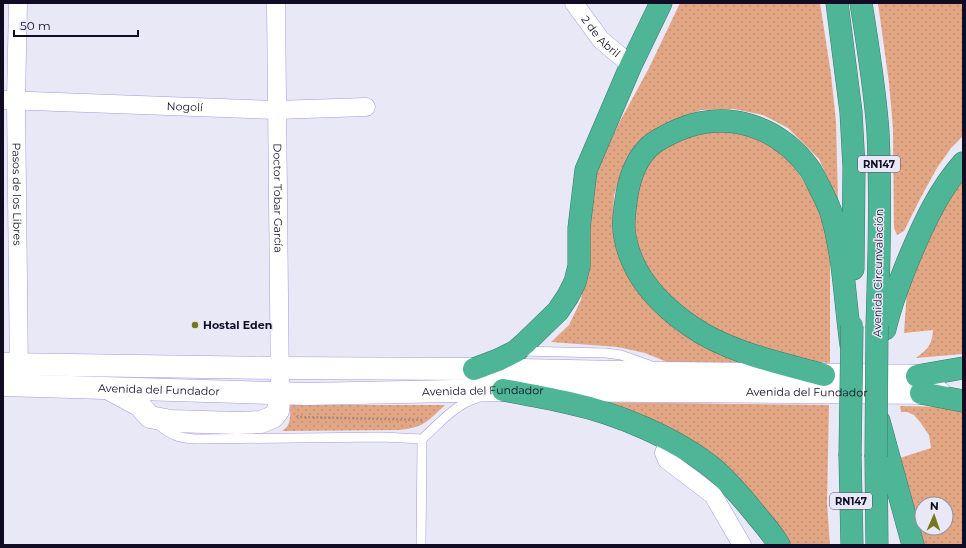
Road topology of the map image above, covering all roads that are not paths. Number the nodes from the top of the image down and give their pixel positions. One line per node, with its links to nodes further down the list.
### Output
1 (18, 3): 8 (street, Pasos de los Libres)
2 (276, 3): 10 (street, Doctor Tobar García)
3 (574, 3): 7 (street, 2 de Abril)
4 (661, 3): 7 (highway)
5 (837, 3): 12 (highway, RN147)
6 (861, 3): 13 (highway, Avenida Circunvalación / RN147)
7 (631, 65): 14 (highway)
8 (10, 100): 10 (street, Nogolí); 19 (street, Pasos de los Libres)
9 (366, 107): 10 (street, Nogolí)
10 (276, 110): 15 (street, Doctor Tobar García)
11 (963, 163): 13 (highway)
12 (850, 326): 20 (highway); 35 (highway, RN147, bridge)
13 (881, 327): 31 (highway, Avenida Circunvalación / RN147, bridge)
14 (516, 351): 17 (highway); 18 (lane)
15 (280, 368): 17 (main road, Avenida del Fundador); 19 (main road, Avenida del Fundador); 25 (street, Doctor Tobar García)
16 (963, 368): 22 (highway)
17 (474, 369): 18 (main road, Avenida del Fundador)
18 (669, 373): 20 (main road, Avenida del Fundador)
19 (11, 375): 23 (main road, Avenida del Fundador)
20 (824, 375): 22 (main road, Avenida del Fundador)
21 (963, 377): 22 (main road, Avenida del Fundador)
22 (919, 384): 24 (main road, Avenida del Fundador); 26 (main road, Avenida del Fundador); 27 (highway)
23 (105, 387): 25 (main road, Avenida del Fundador); 28 (main road)
24 (503, 390): 25 (main road, Avenida del Fundador); 29 (lane); 30 (highway)
25 (280, 393): 28 (main road)
26 (963, 393)
27 (963, 401)
28 (150, 417): 29 (lane)
29 (422, 439): 32 (lane)
30 (669, 441): 33 (street); 34 (highway)
31 (882, 457): 36 (highway, Avenida Circunvalación / RN147); 37 (highway)
32 (421, 545)
33 (742, 545)
34 (779, 545)
35 (852, 545)
36 (877, 545)
37 (913, 545)

